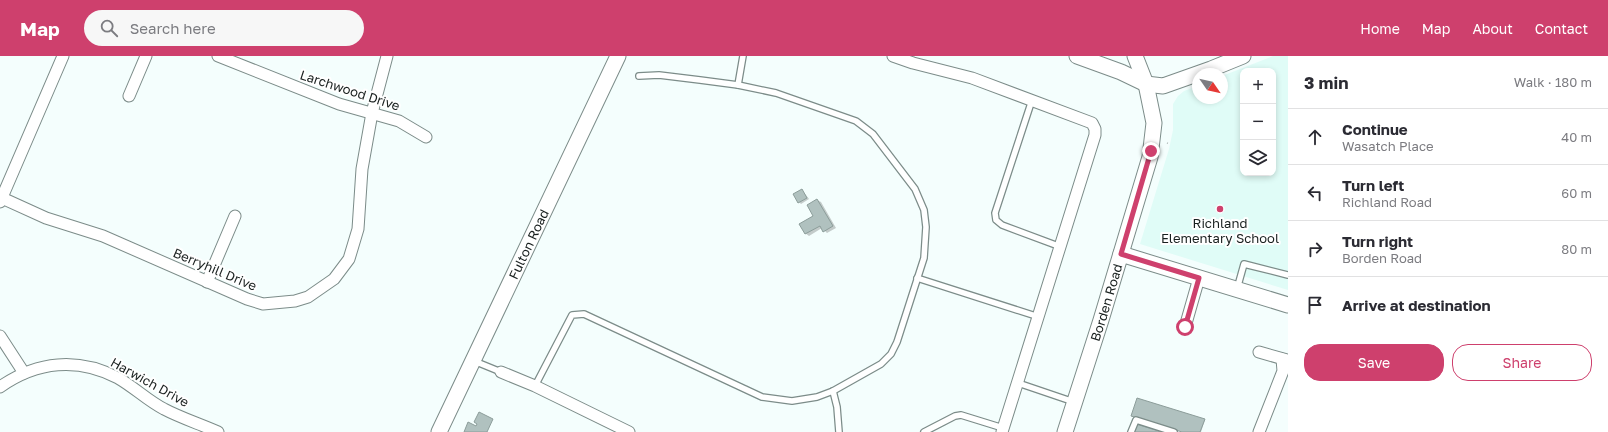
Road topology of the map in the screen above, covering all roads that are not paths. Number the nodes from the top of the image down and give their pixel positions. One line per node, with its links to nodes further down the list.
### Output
1 (64, 56): 18 (street)
2 (146, 56): 14 (street)
3 (218, 56): 16 (street, Larchwood Drive)
4 (387, 56): 16 (street, Berryhill Drive)
5 (618, 56): 33 (street, Fulton Road)
6 (743, 56): 13 (lane)
7 (893, 56): 15 (street)
8 (1077, 56): 12 (street)
9 (1135, 56): 12 (street, Borden Road)
10 (1244, 56): 12 (street)
11 (640, 76): 13 (lane)
12 (1146, 84): 21 (street, Borden Road)
13 (738, 85): 23 (lane)
14 (129, 96)
15 (1032, 100): 20 (street); 20 (lane)
16 (372, 113): 17 (street, Larchwood Drive); 25 (street, Berryhill Drive)
17 (426, 137)
18 (1, 200): 25 (street, Berryhill Drive)
19 (235, 216): 25 (street)
20 (1061, 248): 28 (street)
21 (1121, 254): 24 (street); 40 (street, Borden Road)
22 (1288, 275): 26 (lane)
23 (917, 278): 28 (lane); 39 (lane)
24 (1199, 278): 26 (street); 29 (street)
25 (207, 282)
26 (1236, 289): 27 (street)
27 (1288, 305)
28 (1039, 317): 36 (street)
29 (1185, 327)
30 (0, 336): 35 (street)
31 (1259, 352): 32 (street)
32 (1285, 360): 50 (street)
33 (473, 361): 34 (lane); 43 (street, Fulton Road)
34 (501, 372): 37 (street)
35 (24, 373): 38 (street, Harwich Drive); 42 (street, Harwich Drive)
36 (1018, 383): 40 (lane); 41 (street)
37 (534, 386): 39 (lane); 44 (street)
38 (0, 387)
39 (833, 391): 45 (lane)
40 (1074, 402): 47 (street, Borden Road)
41 (1003, 430): 46 (lane)
42 (218, 432)
43 (439, 432)
44 (629, 432)
45 (839, 432)
46 (924, 432)
47 (1065, 432)
48 (1131, 432): 49 (lane)
49 (1174, 432)
50 (1259, 432)

